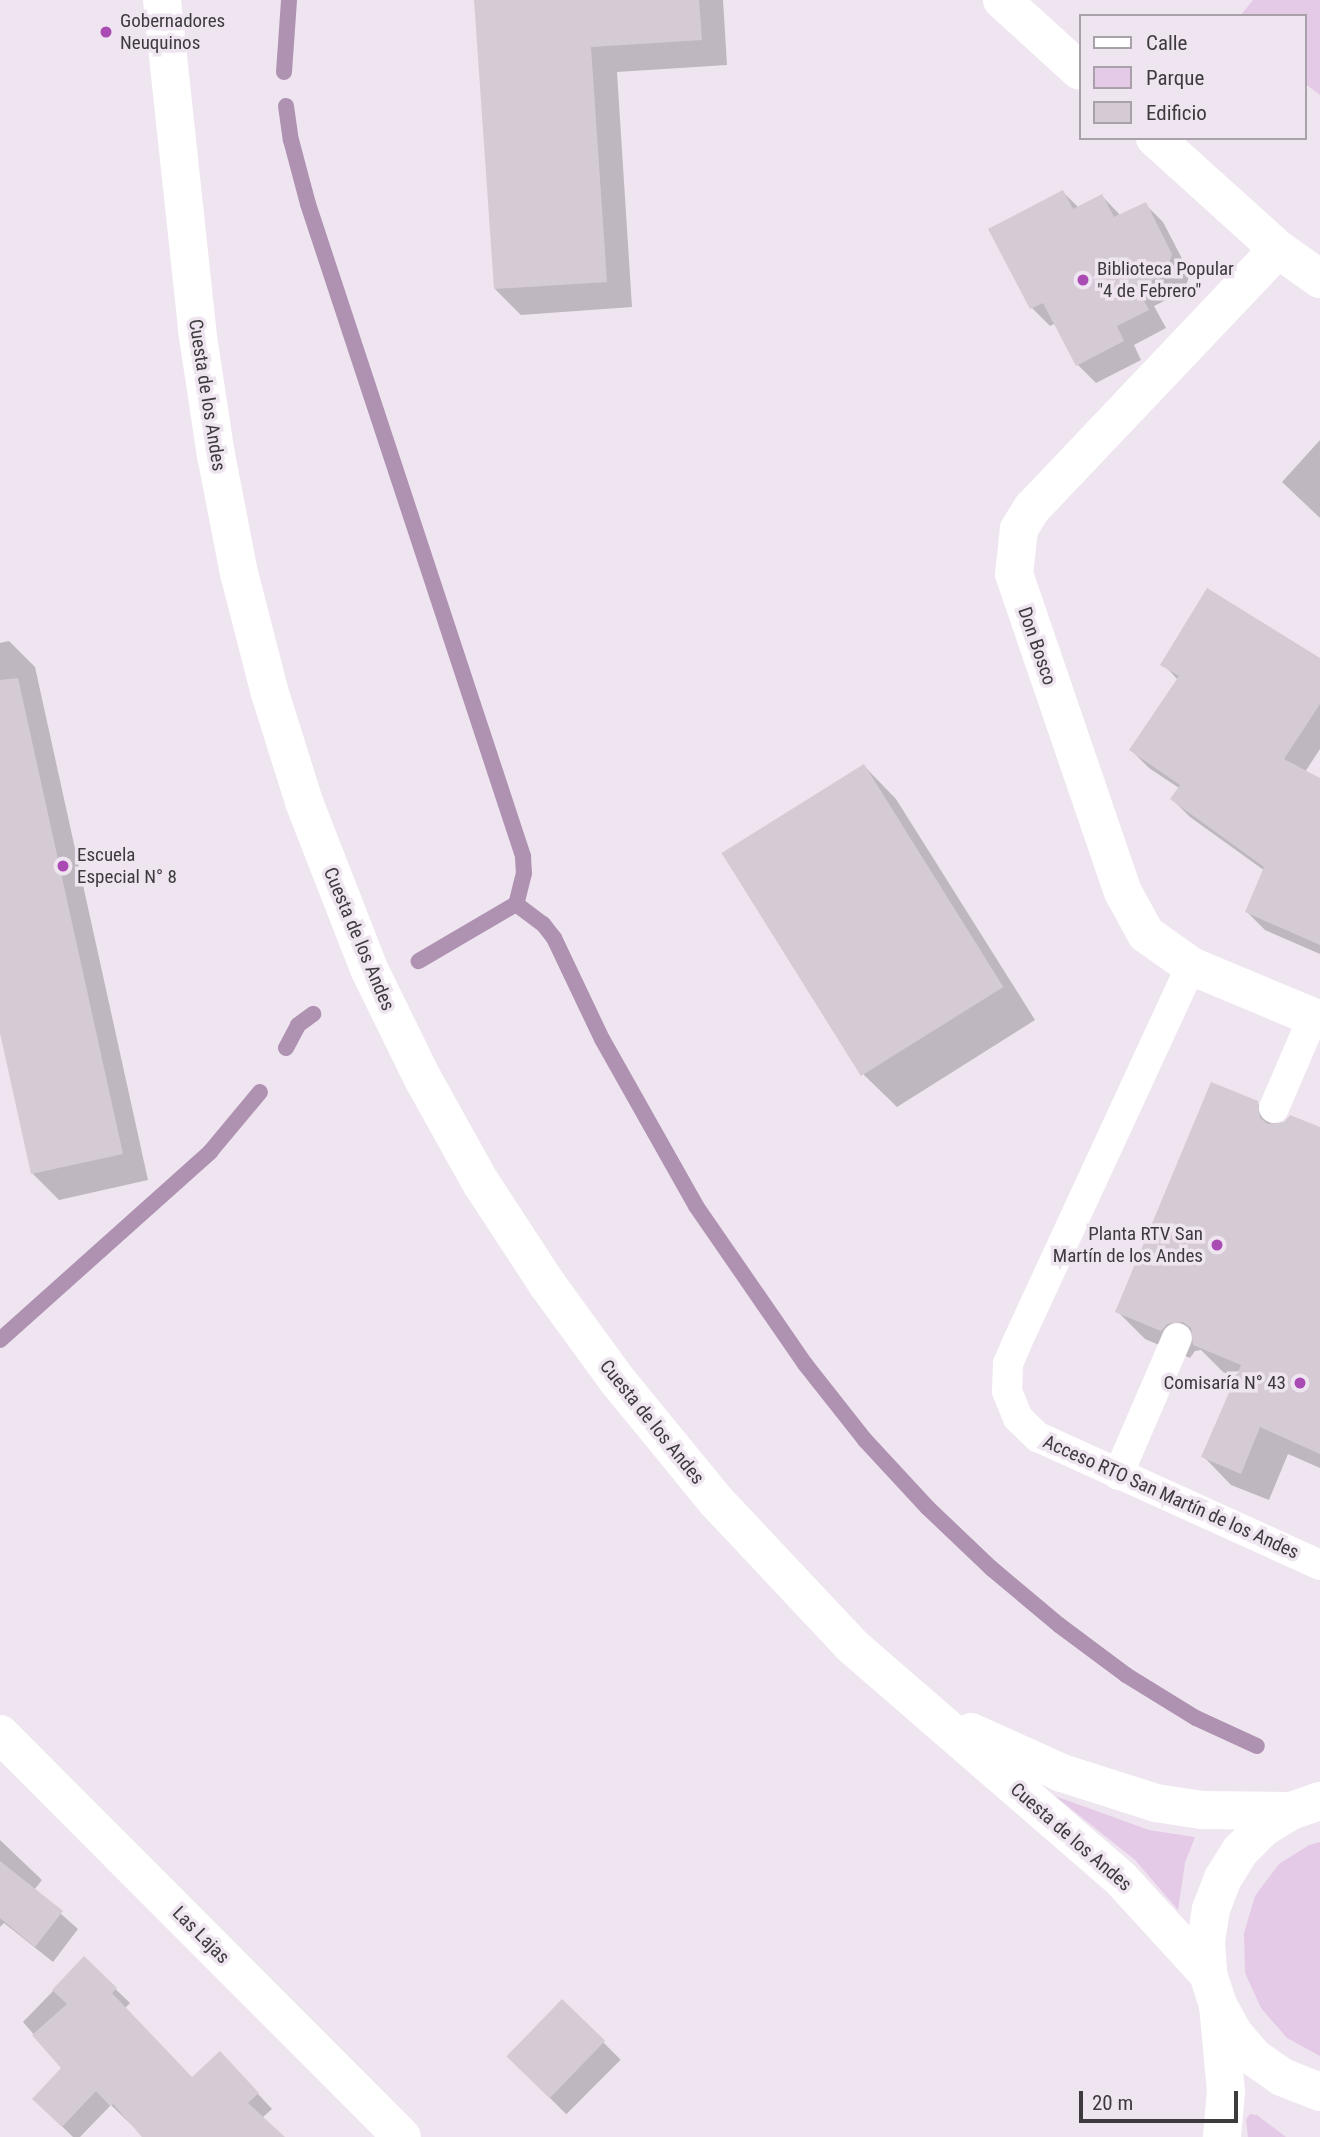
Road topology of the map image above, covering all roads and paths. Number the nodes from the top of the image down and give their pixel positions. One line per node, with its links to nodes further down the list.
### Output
1 (162, 0): 13 (main road, Cuesta de los Andes)
2 (1002, 0): 3 (main road)
3 (1078, 69)
4 (1157, 140): 5 (main road)
5 (1278, 249): 6 (main road); 7 (main road, Don Bosco)
6 (1320, 279)
7 (1191, 966): 8 (main road, Don Bosco); 11 (lane, Acceso RTO San Martín de los Andes)
8 (1317, 1018): 9 (lane)
9 (1275, 1108)
10 (1177, 1338): 11 (lane)
11 (1118, 1475): 12 (lane, Acceso RTO San Martín de los Andes)
12 (1320, 1565)
13 (924, 1710): 15 (main road, Cuesta de los Andes); 16 (main road, Cuesta de los Andes)
14 (0, 1734): 18 (main road, Las Lajas)
15 (1306, 1806): 16 (main road)
16 (1213, 1989): 17 (main road); 19 (main road)
17 (1320, 2092)
18 (402, 2137)
19 (1222, 2137)

